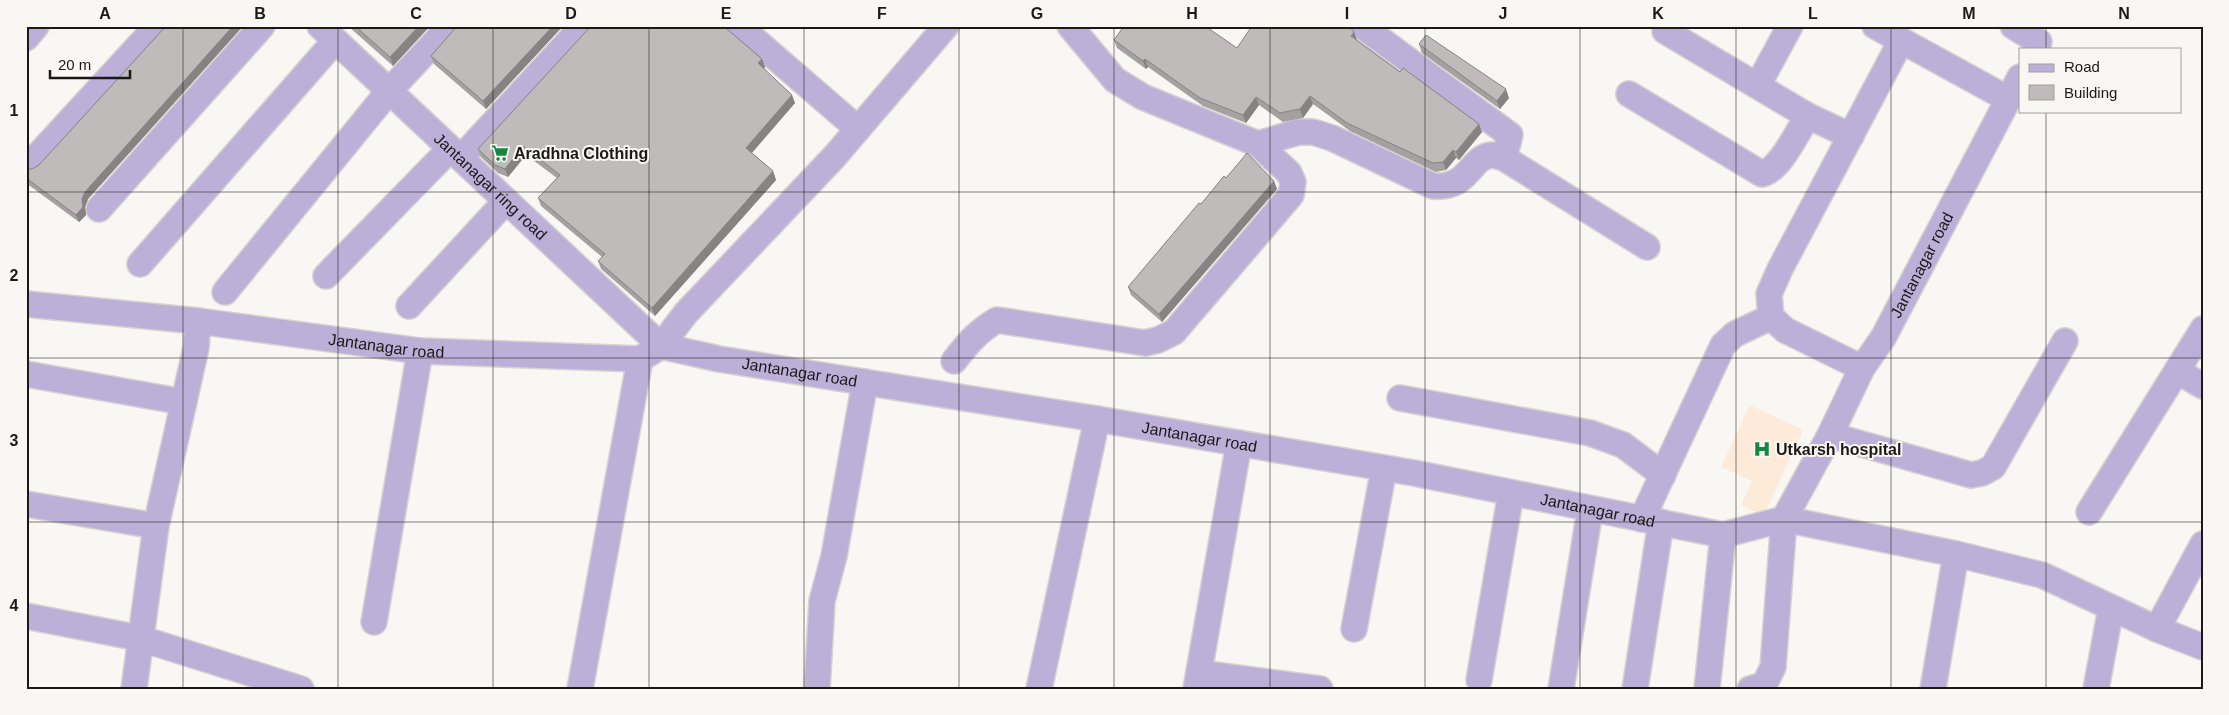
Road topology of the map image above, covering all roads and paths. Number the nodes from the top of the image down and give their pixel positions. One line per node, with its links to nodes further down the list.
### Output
1 (36, 26): 15 (street)
2 (157, 26): 29 (street)
3 (262, 26): 31 (street)
4 (450, 26): 20 (street)
5 (583, 26): 27 (street)
6 (739, 26): 24 (street)
7 (946, 26): 24 (street)
8 (1070, 26): 26 (street)
9 (1362, 26): 28 (street)
10 (1790, 26): 19 (street)
11 (1875, 26): 17 (street)
12 (2013, 26): 16 (street)
13 (327, 31): 20 (street, Jantanagar ring road); 33 (street)
14 (1665, 31): 19 (street)
15 (26, 38)
16 (2041, 39)
17 (1902, 41): 22 (street); 25 (street)
18 (2019, 79): 22 (street, Jantanagar road)
19 (1758, 85): 23 (street)
20 (390, 92): 27 (street, Jantanagar ring road); 35 (street)
21 (1629, 94): 23 (street)
22 (2008, 99): 45 (street, Jantanagar road)
23 (1808, 116): 25 (street)
24 (858, 129): 43 (street)
25 (1851, 136): 38 (street)
26 (1258, 144): 28 (street); 44 (street)
27 (456, 153): 30 (street, Jantanagar ring road); 34 (street)
28 (1504, 158): 32 (street)
29 (32, 163)
30 (506, 201): 37 (street); 43 (street, Jantanagar ring road)
31 (99, 209)
32 (1647, 248)
33 (140, 264)
34 (326, 276)
35 (225, 292)
36 (26, 304): 39 (street, Jantanagar road)
37 (408, 306)
38 (1771, 317): 45 (street); 56 (street)
39 (198, 321): 42 (street, Jantanagar road); 51 (street)
40 (2203, 329): 46 (street)
41 (2065, 341): 53 (street)
42 (420, 351): 43 (street, Jantanagar road); 69 (street)
43 (651, 353): 48 (street, Jantanagar road); 78 (street)
44 (954, 361)
45 (1862, 368): 53 (street, Jantanagar road)
46 (2177, 371): 49 (street); 60 (street)
47 (26, 374): 51 (street)
48 (865, 382): 52 (street, Jantanagar road); 79 (street)
49 (2203, 386)
50 (1400, 398): 56 (street)
51 (184, 402): 63 (street)
52 (1097, 419): 54 (street, Jantanagar road); 80 (street)
53 (1830, 435): 61 (street, Jantanagar road)
54 (1240, 443): 55 (street, Jantanagar road); 75 (street)
55 (1384, 468): 57 (street, Jantanagar road); 71 (street)
56 (1663, 475): 62 (street)
57 (1511, 494): 59 (street, Jantanagar road); 74 (street)
58 (26, 504): 63 (street)
59 (1590, 510): 62 (street, Jantanagar road); 82 (street)
60 (2089, 512)
61 (1784, 519): 64 (street, Jantanagar road); 66 (street); 85 (street)
62 (1652, 520): 64 (street, Jantanagar road); 83 (street)
63 (156, 526): 72 (street)
64 (1724, 535): 84 (street)
65 (2203, 544): 70 (street)
66 (1956, 554): 67 (street); 86 (street)
67 (2111, 608): 70 (street); 87 (street)
68 (26, 616): 72 (street)
69 (374, 622)
70 (2157, 629): 73 (street)
71 (1354, 630)
72 (139, 638): 76 (street); 77 (street)
73 (2203, 647)
74 (1479, 680)
75 (1198, 681): 81 (street)
76 (134, 689)
77 (301, 689)
78 (580, 689)
79 (817, 689)
80 (1039, 689)
81 (1320, 689)
82 (1561, 689)
83 (1635, 689)
84 (1707, 689)
85 (1750, 689)
86 (1933, 689)
87 (2096, 689)

